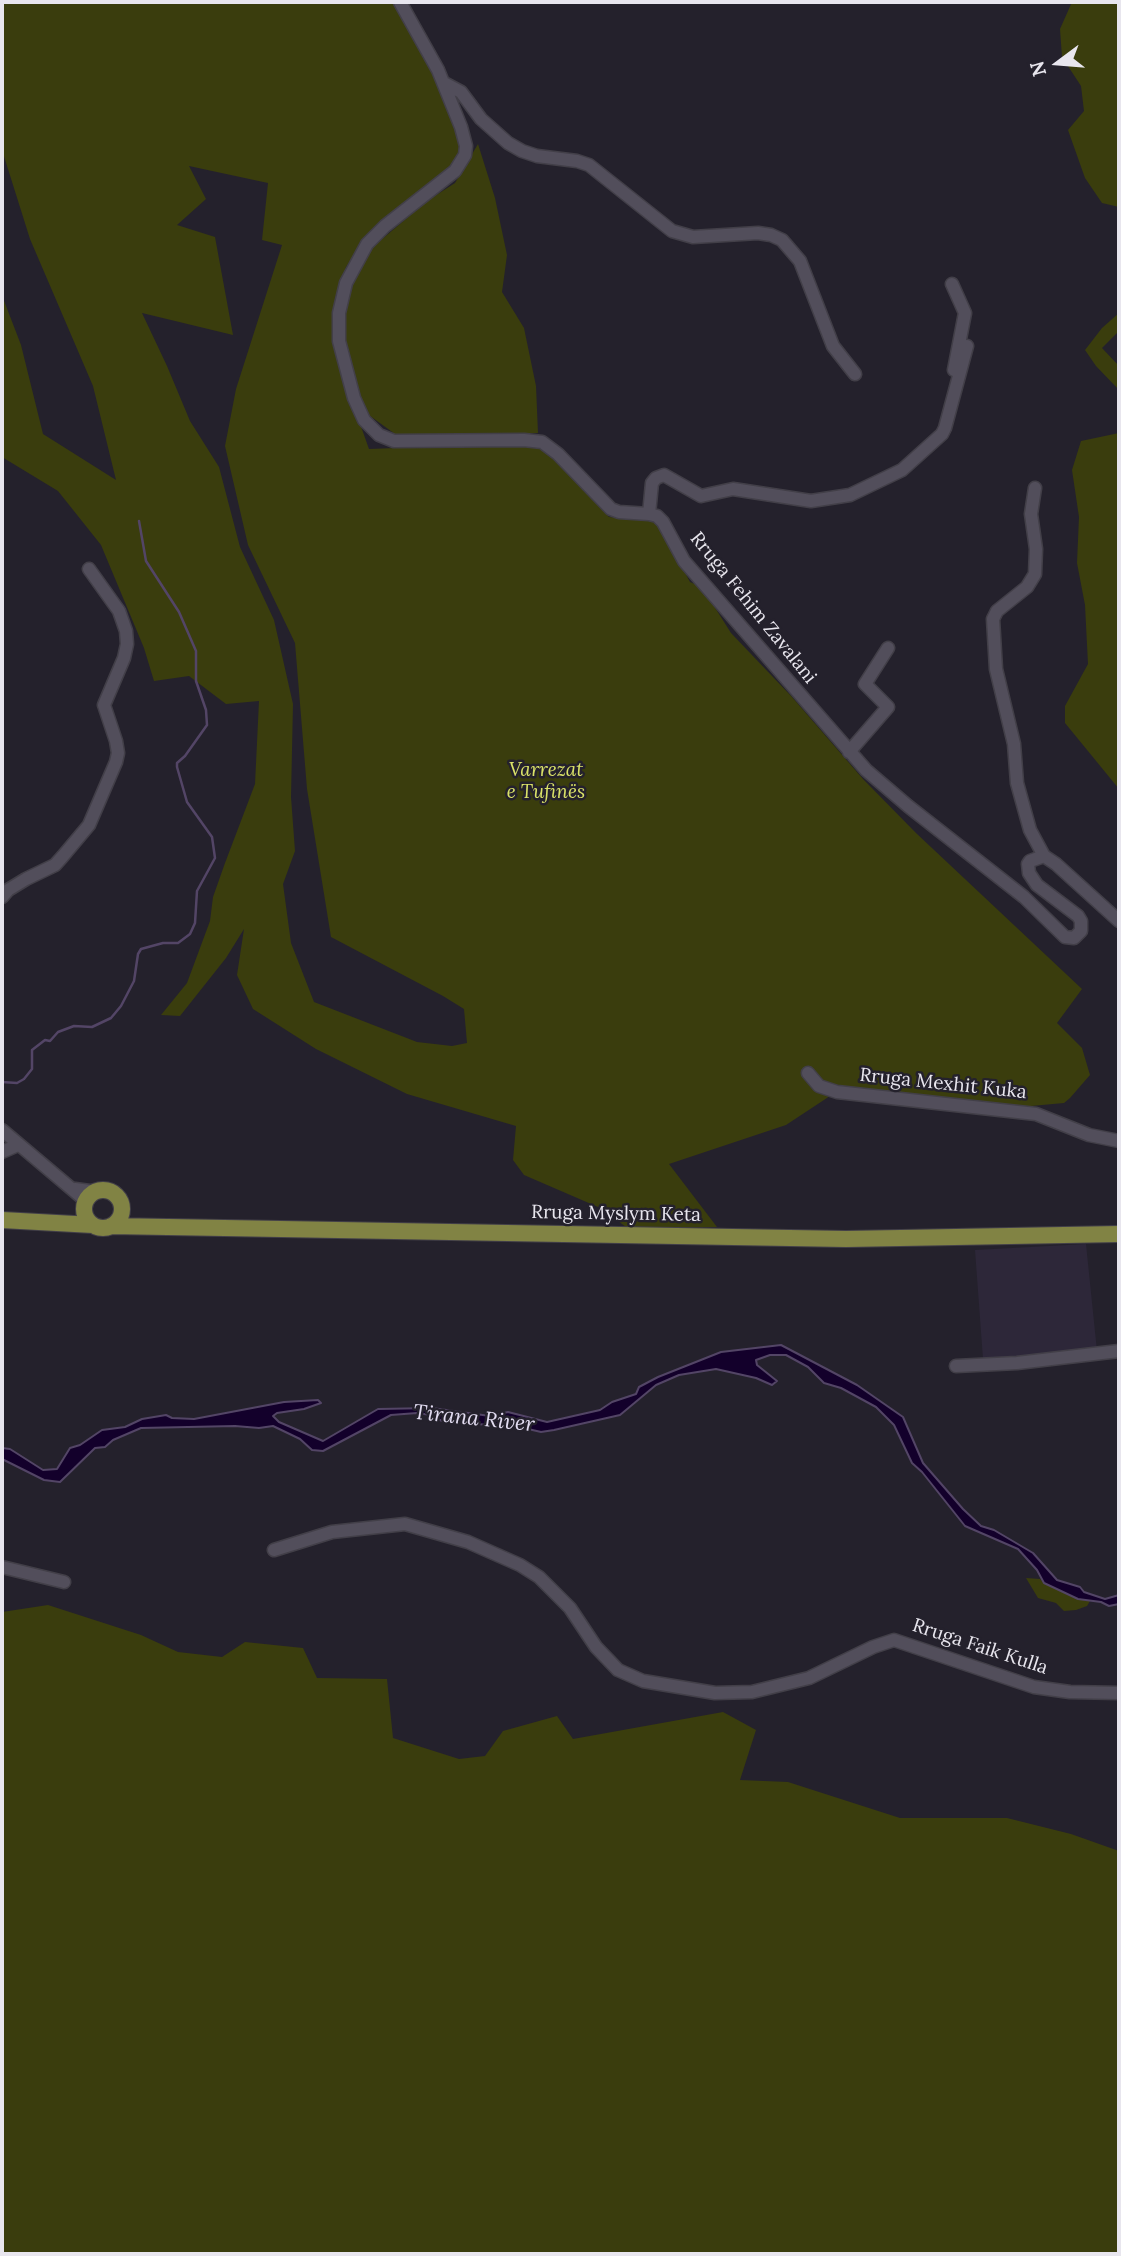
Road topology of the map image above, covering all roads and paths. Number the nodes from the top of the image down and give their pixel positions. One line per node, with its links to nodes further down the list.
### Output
1 (400, 2): 2 (street)
2 (444, 83): 5 (street); 8 (street)
3 (951, 284): 6 (street)
4 (967, 346): 6 (street)
5 (855, 374)
6 (950, 415): 8 (street)
7 (1035, 488): 12 (street)
8 (649, 513): 11 (street, Rruga Fehim Zavalani)
9 (89, 569): 13 (street)
10 (888, 648): 11 (street)
11 (849, 751): 12 (street, Rruga Fehim Zavalani)
12 (1044, 856): 14 (street)
13 (2, 897)
14 (1119, 921)
15 (808, 1073): 17 (street, Rruga Mexhit Kuka)
16 (2, 1130): 18 (street)
17 (1119, 1141)
18 (18, 1145): 19 (street); 20 (street)
19 (2, 1152)
20 (90, 1198): 21 (main road); 23 (main road); 24 (main road)
21 (121, 1206): 25 (main road); 26 (main road)
22 (2, 1220): 23 (main road)
23 (29, 1223): 24 (main road)
24 (93, 1225): 25 (main road)
25 (111, 1226): 26 (main road, Rruga Myslym Keta)
26 (144, 1226): 27 (main road, Rruga Myslym Keta)
27 (1119, 1234)
28 (1119, 1351): 29 (street)
29 (956, 1366)
30 (274, 1550): 33 (street, Rruga Faik Kulla)
31 (2, 1567): 32 (street)
32 (64, 1582)
33 (1119, 1693)

